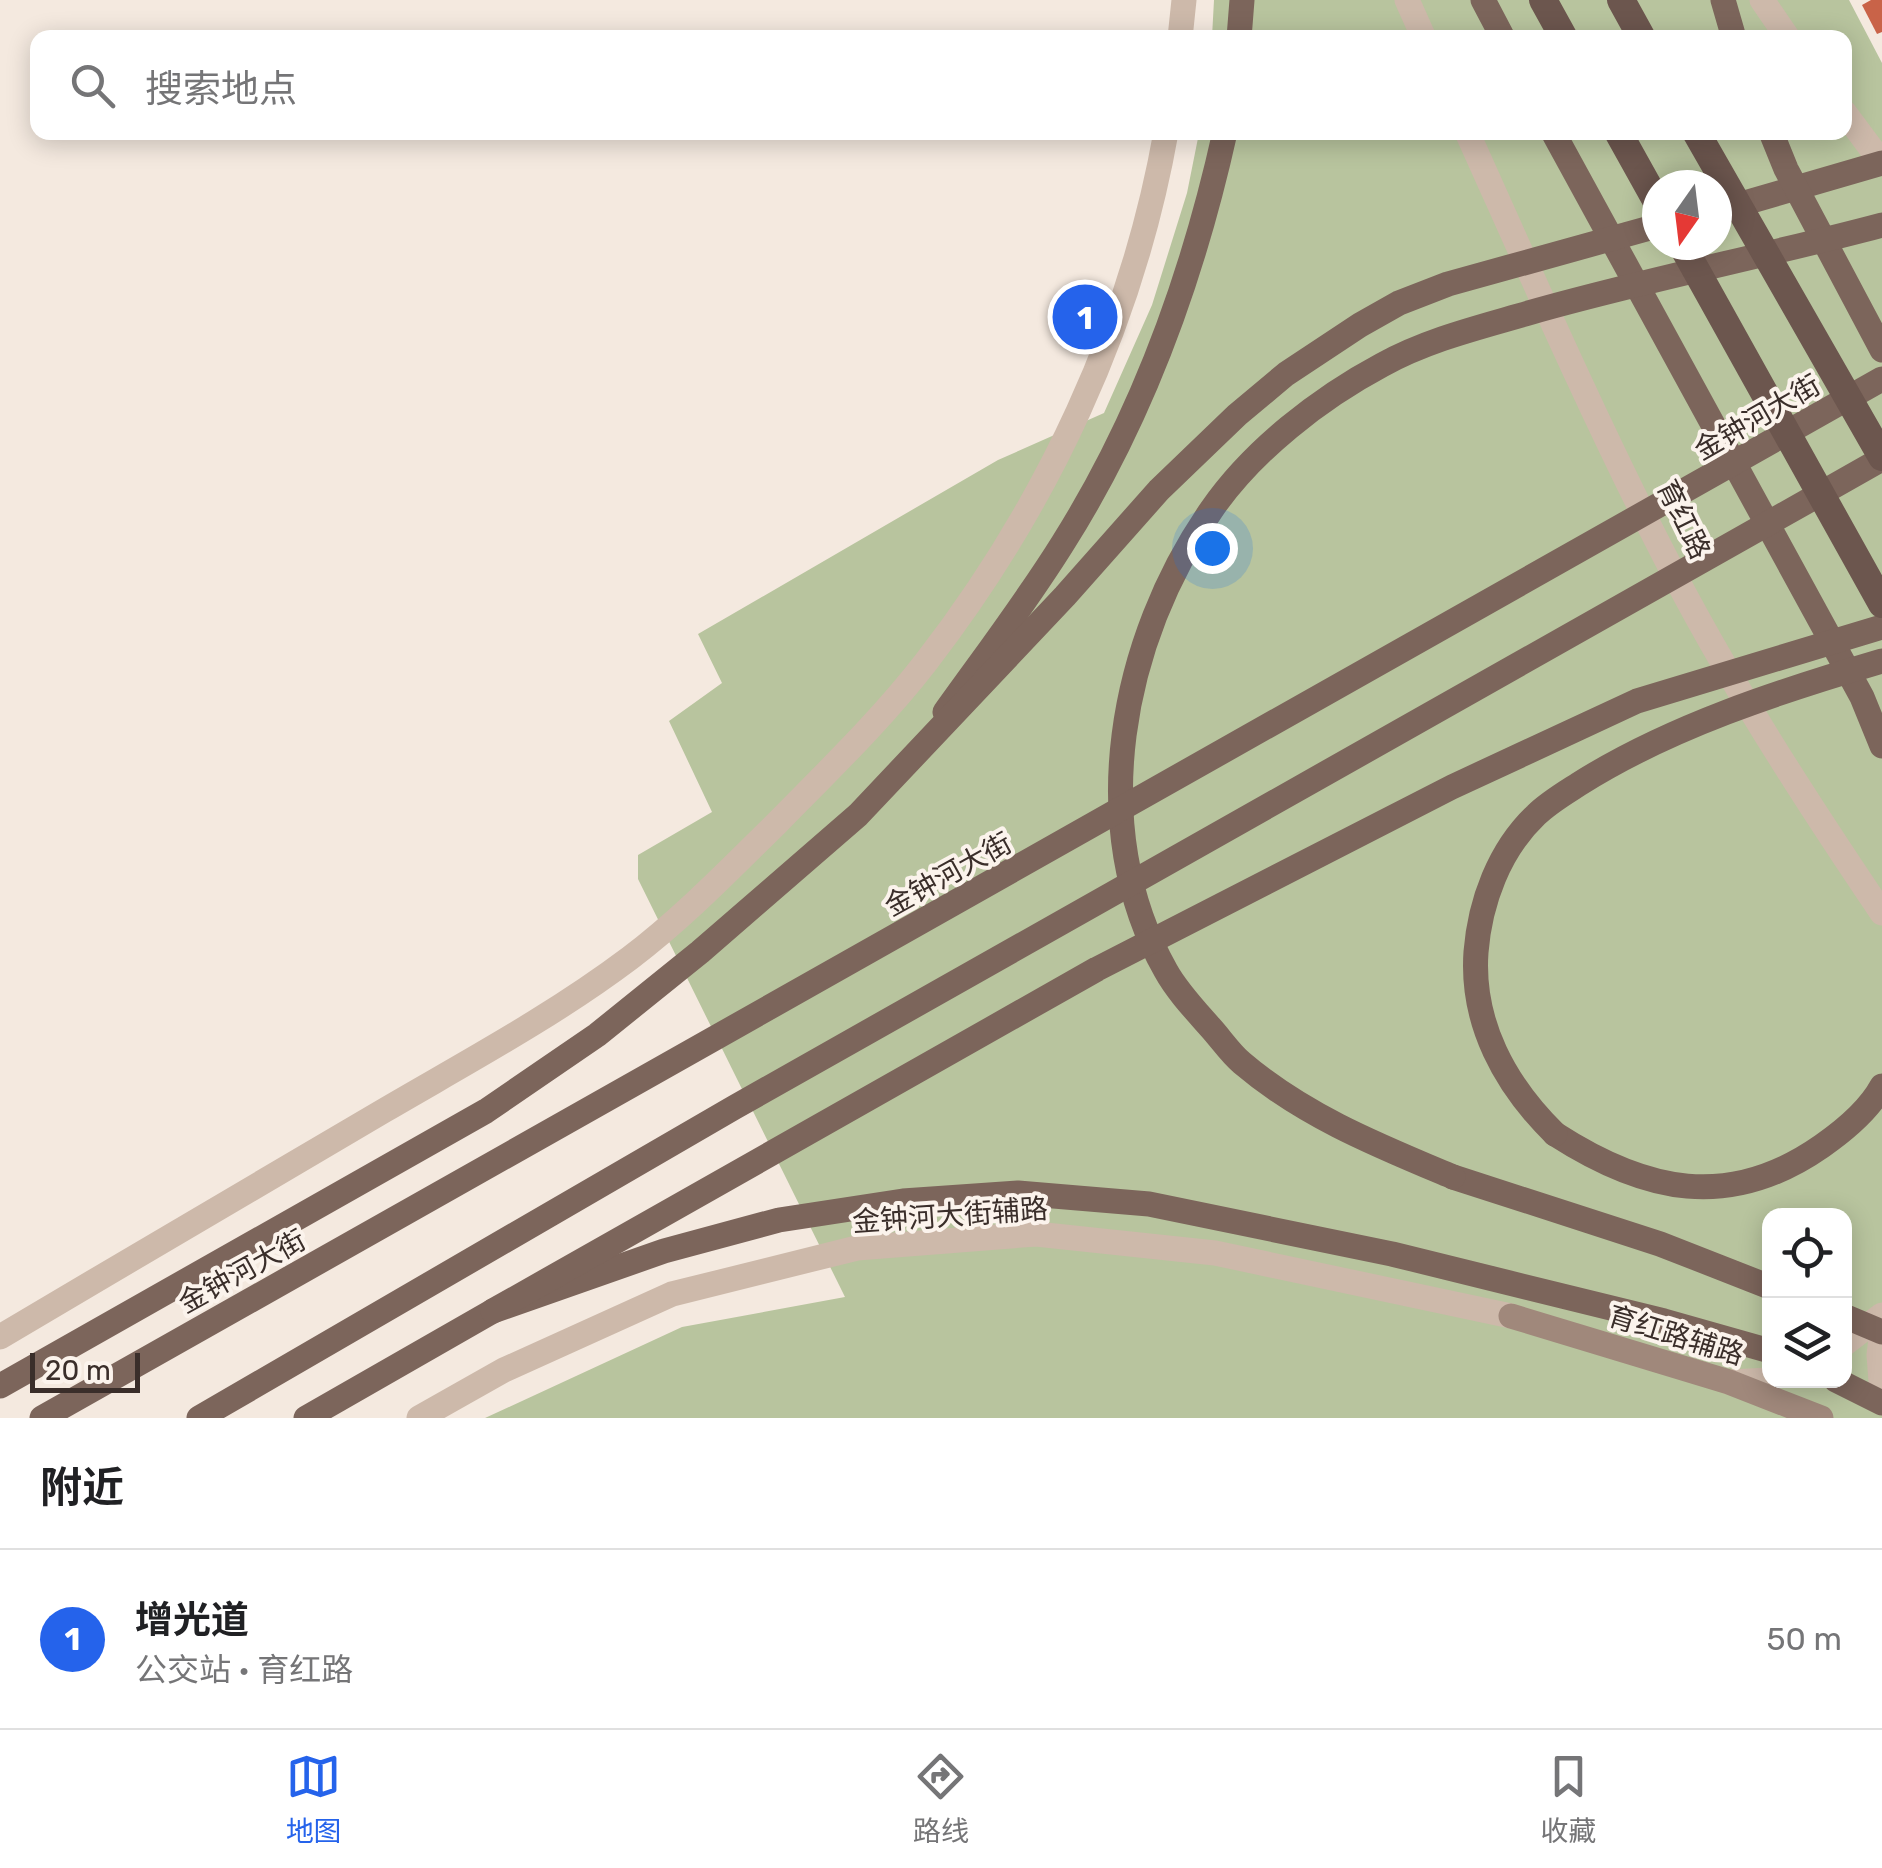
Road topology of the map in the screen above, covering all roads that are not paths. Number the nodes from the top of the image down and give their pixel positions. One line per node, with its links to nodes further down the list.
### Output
1 (1184, 0): 9 (street)
2 (1242, 0): 10 (main road)
3 (1407, 0): 11 (street)
4 (1483, 0): 12 (main road)
5 (1543, 0): 13 (highway)
6 (1621, 0): 14 (highway)
7 (1724, 0): 15 (main road)
8 (1762, 0): 16 (street)
9 (1181, 30)
10 (1239, 30)
11 (1420, 30)
12 (1498, 30)
13 (1560, 30)
14 (1638, 30)
15 (1732, 30)
16 (1783, 30)
17 (1852, 123): 25 (street)
18 (1164, 140): 47 (street)
19 (1223, 140): 37 (main road, bridge)
20 (1471, 140): 39 (street, 育红路)
21 (1557, 140): 38 (main road, bridge)
22 (1622, 140): 26 (highway)
23 (1701, 140): 33 (highway, bridge)
24 (1775, 140): 31 (main road, bridge)
25 (1882, 164): 27 (main road, bridge)
26 (1642, 175)
27 (1732, 207)
28 (1882, 225): 41 (main road, bridge)
29 (1642, 230): 37 (main road, bridge)
30 (1690, 260): 34 (highway, bridge)
31 (1882, 350)
32 (1882, 379): 56 (main road, 金钟河大街, bridge)
33 (1882, 458): 57 (main road, bridge)
34 (1882, 604)
35 (1882, 626): 42 (main road, bridge)
36 (1882, 661): 40 (main road, bridge)
37 (920, 746): 52 (main road, bridge)
38 (1882, 746)
39 (1882, 913)
40 (1882, 1086)
41 (1762, 1283)
42 (493, 1310): 49 (main road, bridge); 58 (main road)
43 (1511, 1316): 51 (main road, 育红路辅路); 59 (street, 金钟河大街辅路)
44 (1882, 1316): 48 (street)
45 (1852, 1319): 46 (main road, bridge)
46 (1882, 1331): 54 (street)
47 (0, 1337)
48 (1852, 1338)
49 (1762, 1349)
50 (1762, 1380): 51 (street)
51 (1730, 1382): 60 (main road, 育红路辅路)
52 (0, 1386)
53 (1852, 1388): 55 (main road)
54 (1882, 1394)
55 (1882, 1403)
56 (42, 1418)
57 (199, 1418)
58 (306, 1418)
59 (418, 1418)
60 (1820, 1418)

